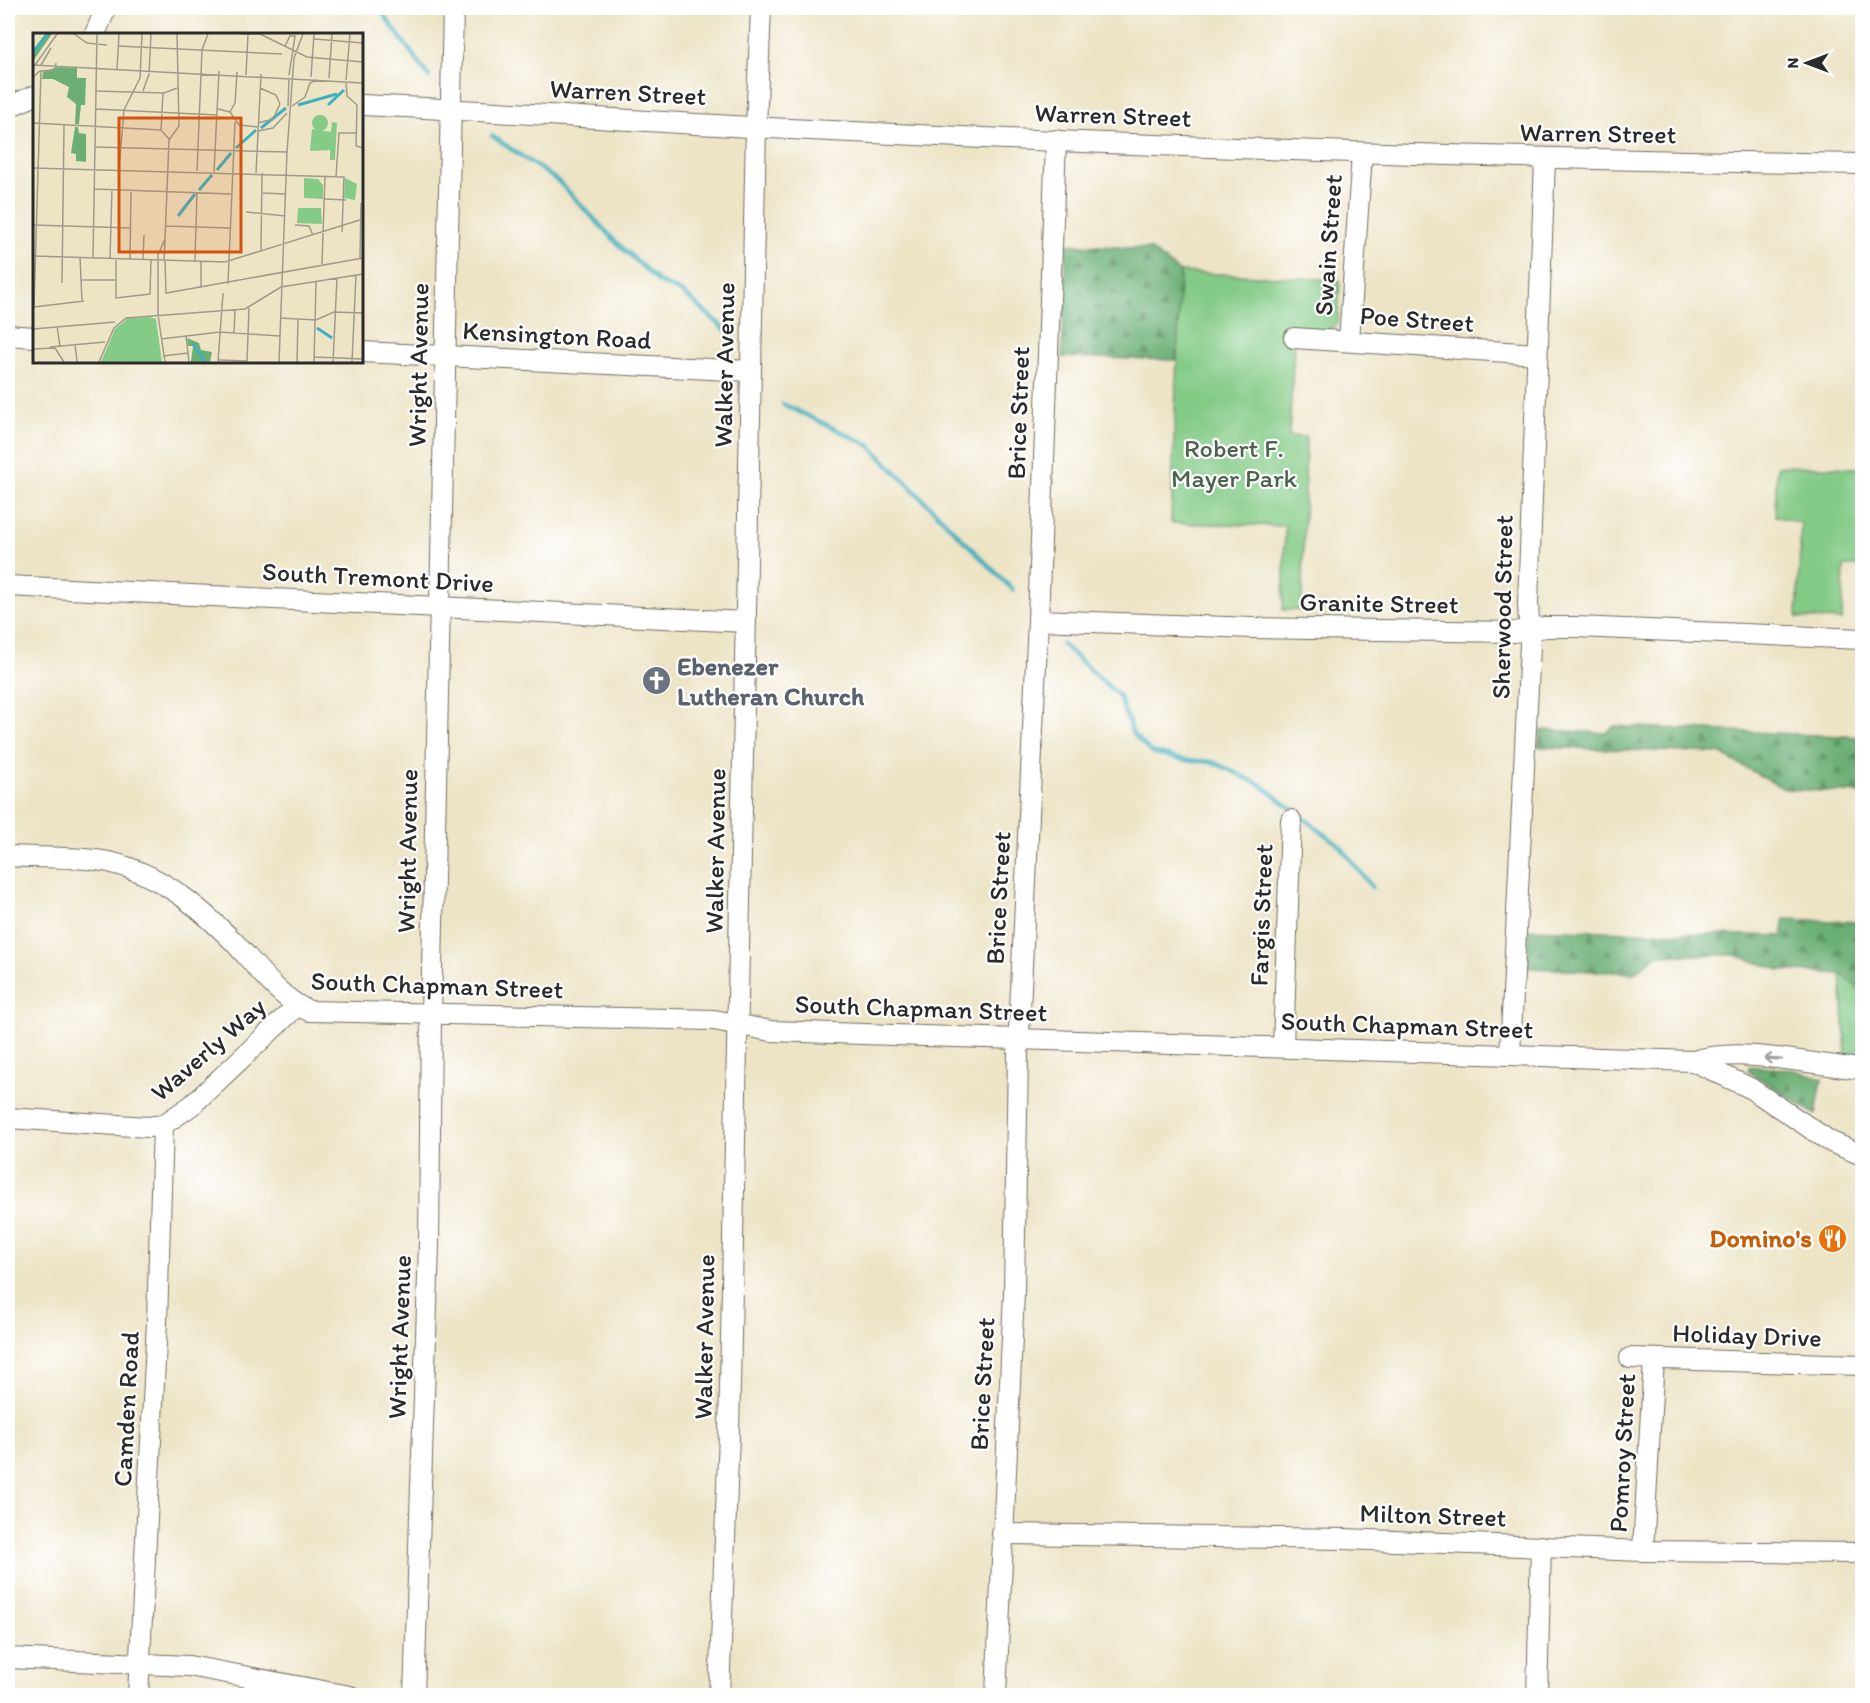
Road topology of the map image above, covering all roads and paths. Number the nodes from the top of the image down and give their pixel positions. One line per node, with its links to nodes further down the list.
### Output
1 (106, 8): 4 (street)
2 (453, 8): 8 (street, Wright Avenue)
3 (761, 8): 9 (street, Walker Avenue)
4 (95, 33)
5 (33, 96): 7 (street)
6 (363, 105): 8 (street, Warren Street)
7 (8, 107)
8 (451, 109): 9 (street, Warren Street); 20 (street, Wright Avenue)
9 (756, 127): 10 (street, Warren Street); 21 (street, Walker Avenue)
10 (1056, 140): 11 (street, Warren Street); 24 (street, Brice Street)
11 (1362, 153): 12 (street, Warren Street); 17 (street, Swain Street)
12 (1545, 159): 13 (street, Warren Street); 19 (street, Sherwood Street)
13 (1863, 164)
14 (8, 335): 15 (street)
15 (33, 336)
16 (1294, 338): 17 (street, Poe Street)
17 (1349, 341): 19 (street, Poe Street)
18 (363, 352): 20 (street, Kensington Road)
19 (1537, 354): 26 (street, Sherwood Street)
20 (445, 356): 21 (street, Kensington Road); 23 (street, Wright Avenue)
21 (751, 371): 25 (street, Walker Avenue)
22 (8, 586): 23 (street, South Tremont Drive)
23 (440, 607): 25 (street, South Tremont Drive); 31 (street, Wright Avenue)
24 (1038, 620): 26 (street, Granite Street); 33 (street, Brice Street)
25 (746, 622): 32 (street, Walker Avenue)
26 (1529, 629): 27 (street, Granite Street); 35 (street, Sherwood Street)
27 (1863, 639)
28 (1291, 820): 34 (street, Fargis Street)
29 (8, 856): 30 (street, South Chapman Street)
30 (297, 1006): 31 (street, South Chapman Street); 39 (street, Waverly Way)
31 (431, 1015): 32 (street, South Chapman Street); 52 (street, Wright Avenue)
32 (738, 1023): 33 (street, South Chapman Street); 53 (street, Walker Avenue)
33 (1019, 1037): 34 (street, South Chapman Street); 44 (street, Brice Street)
34 (1283, 1047): 35 (street, South Chapman Street)
35 (1510, 1055): 36 (street, South Chapman Street)
36 (1693, 1061): 37 (street, one-way to 36); 40 (street, South Chapman Street)
37 (1863, 1069)
38 (8, 1118): 39 (street, Waverly Way)
39 (164, 1125): 49 (street, Camden Road)
40 (1863, 1155)
41 (1630, 1358): 42 (street, Holiday Drive)
42 (1654, 1359): 43 (street, Holiday Drive); 46 (street, Pomroy Street)
43 (1863, 1365)
44 (1002, 1533): 45 (street, Milton Street); 54 (street, Brice Street)
45 (1541, 1546): 46 (street, Milton Street); 55 (street)
46 (1643, 1551): 47 (street, Milton Street)
47 (1863, 1553)
48 (8, 1658): 49 (street)
49 (139, 1664): 50 (street, Camden Road); 51 (street)
50 (138, 1695)
51 (350, 1695)
52 (414, 1695)
53 (719, 1695)
54 (996, 1695)
55 (1537, 1695)

